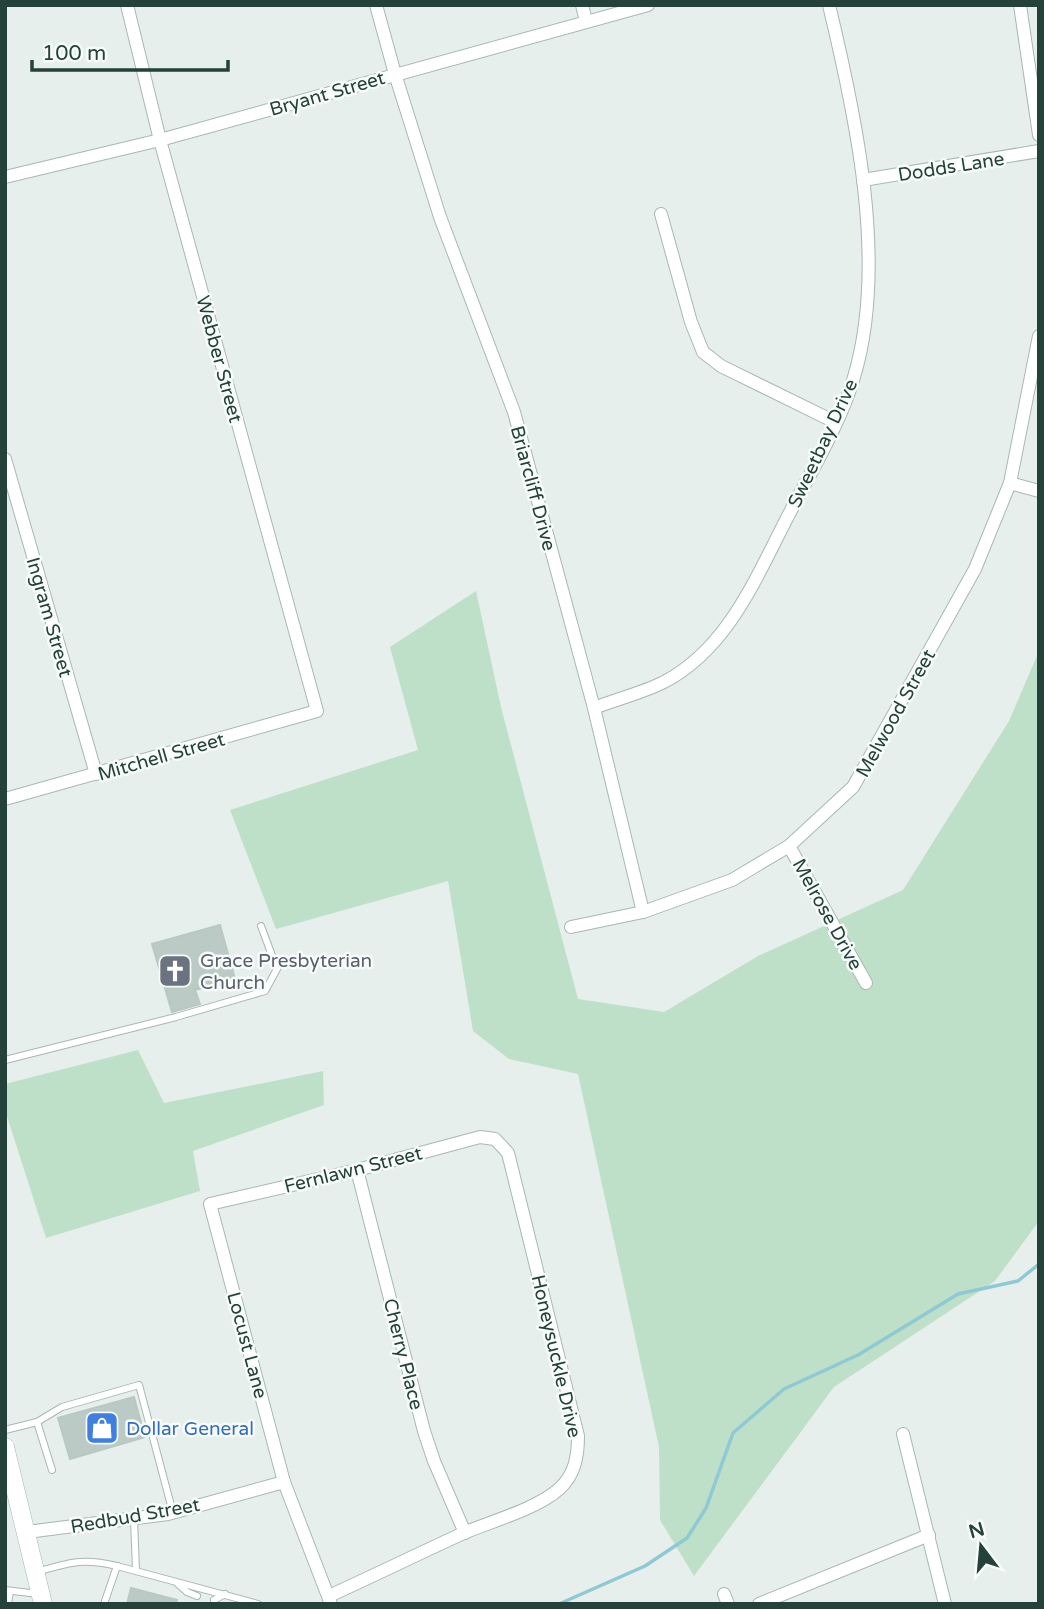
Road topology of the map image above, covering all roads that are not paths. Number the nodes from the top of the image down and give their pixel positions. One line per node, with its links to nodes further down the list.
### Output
1 (127, 5): 10 (street, Webber Street)
2 (376, 5): 8 (street, Briarcliff Drive)
3 (582, 5): 7 (street)
4 (648, 5): 7 (street, Bryant Street)
5 (828, 5): 13 (street, Sweetbay Drive)
6 (1020, 5): 9 (street)
7 (586, 21): 8 (street, Bryant Street)
8 (395, 74): 10 (street, Bryant Street); 20 (street, Briarcliff Drive)
9 (1039, 135)
10 (160, 140): 12 (street, Bryant Street); 21 (street, Webber Street)
11 (1039, 151): 13 (street, Dodds Lane)
12 (5, 177)
13 (863, 180): 16 (street, Sweetbay Drive)
14 (661, 214): 16 (street)
15 (1039, 336): 18 (street, Melwood Street)
16 (835, 422): 20 (street, Sweetbay Drive)
17 (5, 459): 22 (street, Ingram Street)
18 (1010, 482): 19 (street); 24 (street, Melwood Street)
19 (1039, 491)
20 (594, 708): 25 (street, Briarcliff Drive)
21 (317, 711): 22 (street, Mitchell Street)
22 (96, 774): 23 (street, Mitchell Street)
23 (5, 799)
24 (789, 846): 25 (street, Melwood Street); 28 (street, Melrose Drive)
25 (643, 912): 27 (street, Melwood Street)
26 (261, 926): 29 (lane)
27 (571, 927)
28 (866, 983)
29 (5, 1060)
30 (495, 1139): 31 (street, Fernlawn Street); 42 (street, Honeysuckle Drive)
31 (357, 1170): 32 (street, Fernlawn Street); 42 (street, Cherry Place)
32 (210, 1204): 38 (street, Locust Lane)
33 (37, 1422): 34 (lane); 37 (lane); 39 (lane)
34 (5, 1430)
35 (903, 1434): 43 (street)
36 (5, 1447): 41 (main road)
37 (52, 1470)
38 (284, 1482): 39 (street, Redbud Street); 53 (street, Locust Lane)
39 (173, 1513): 40 (street, Redbud Street)
40 (134, 1519): 41 (street, Redbud Street); 45 (lane)
41 (27, 1532): 46 (main road)
42 (466, 1533): 53 (street, Honeysuckle Drive)
43 (929, 1535): 58 (street); 59 (street)
44 (117, 1566): 45 (lane); 46 (lane); 56 (lane)
45 (136, 1570): 47 (lane)
46 (36, 1572): 51 (main road)
47 (176, 1581): 49 (lane); 50 (lane)
48 (8, 1590): 51 (lane); 55 (lane)
49 (225, 1594): 52 (lane); 54 (lane)
50 (197, 1596)
51 (42, 1599)
52 (214, 1600)
53 (330, 1600)
54 (236, 1601): 57 (lane)
55 (8, 1604)
56 (104, 1604)
57 (258, 1604)
58 (760, 1604)
59 (945, 1604)

